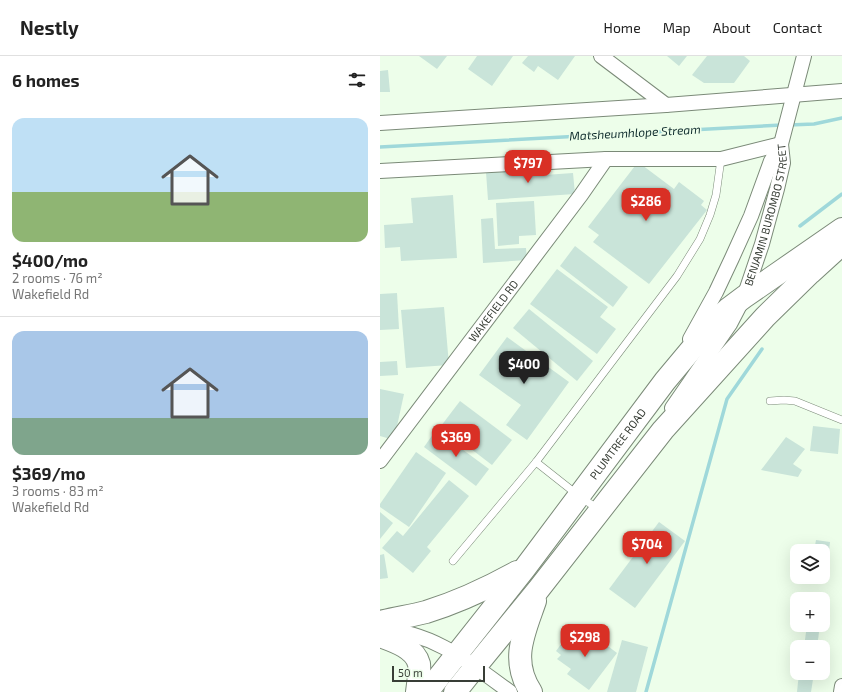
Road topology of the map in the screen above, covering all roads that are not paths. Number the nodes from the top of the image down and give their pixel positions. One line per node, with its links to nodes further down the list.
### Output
1 (602, 56): 5 (street)
2 (804, 56): 4 (street, BENJAMIN BUROMBO STREET)
3 (842, 91): 4 (street)
4 (792, 100): 5 (street); 7 (street, BENJAMIN BUROMBO STREET)
5 (666, 105): 6 (street)
6 (380, 123)
7 (782, 141): 9 (street); 13 (street, BENJAMIN BUROMBO STREET); 14 (street, BENJAMIN BUROMBO STREET)
8 (606, 159): 9 (street); 10 (street); 18 (street, WAKEFIELD RD)
9 (721, 159): 19 (lane)
10 (380, 171)
11 (842, 229): 13 (highway, PLUMTREE ROAD)
12 (842, 244): 17 (highway)
13 (744, 297): 14 (highway, PLUMTREE ROAD); 17 (street, BENJAMIN BUROMBO STREET)
14 (665, 381): 20 (highway, PLUMTREE ROAD)
15 (770, 401): 16 (lane)
16 (842, 420)
17 (662, 430): 21 (highway)
18 (380, 461)
19 (536, 462): 20 (lane); 22 (lane)
20 (579, 496): 21 (lane); 23 (highway, PLUMTREE ROAD)
21 (600, 510): 24 (highway)
22 (453, 561)
23 (525, 568): 25 (highway); 28 (highway, PLUMTREE ROAD)
24 (538, 590): 29 (highway); 35 (highway)
25 (380, 622)
26 (380, 629): 28 (street)
27 (380, 636): 31 (highway)
28 (457, 654): 29 (street); 32 (highway, PLUMTREE ROAD)
29 (475, 667): 33 (highway); 34 (street)
30 (842, 686): 36 (street)
31 (417, 692)
32 (426, 692)
33 (455, 692)
34 (510, 692)
35 (531, 692)
36 (841, 692)

